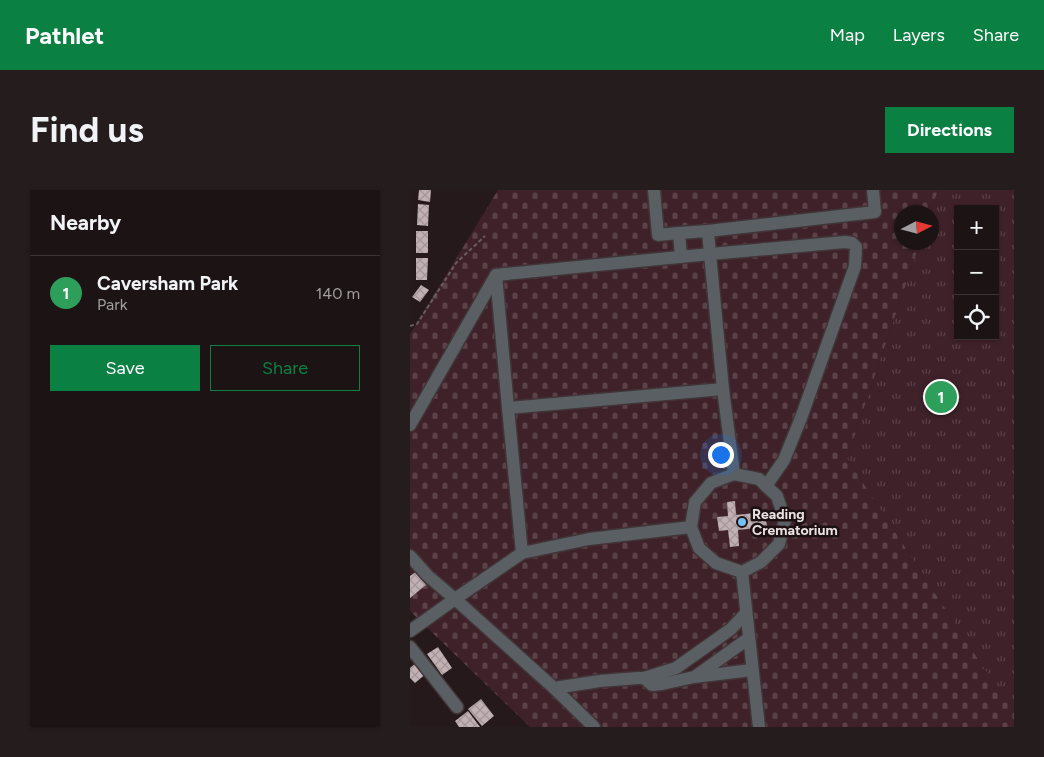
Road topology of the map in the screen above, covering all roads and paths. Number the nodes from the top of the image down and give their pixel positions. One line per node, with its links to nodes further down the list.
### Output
1 (654, 190): 4 (street)
2 (873, 190): 3 (street)
3 (708, 231): 4 (street); 6 (street)
4 (679, 233): 7 (street)
5 (485, 236): 9 (path)
6 (710, 254): 7 (street); 10 (street); 14 (street)
7 (681, 257): 8 (street)
8 (496, 275): 11 (street); 12 (street)
9 (410, 326)
10 (723, 388): 11 (street); 13 (street)
11 (508, 408): 16 (street)
12 (410, 425)
13 (734, 474): 14 (street); 15 (street)
14 (766, 486): 18 (street)
15 (691, 527): 16 (street); 18 (street)
16 (522, 553): 19 (street)
17 (410, 556): 19 (street)
18 (742, 572): 20 (street)
19 (455, 599): 21 (street); 27 (street)
20 (746, 613): 22 (street); 26 (street)
21 (410, 631)
22 (749, 638): 24 (street); 25 (street)
23 (410, 647): 28 (street)
24 (752, 670): 25 (street); 30 (street)
25 (694, 677): 26 (street)
26 (644, 678): 27 (street)
27 (554, 688): 29 (street)
28 (457, 707)
29 (594, 727)
30 (759, 727)

